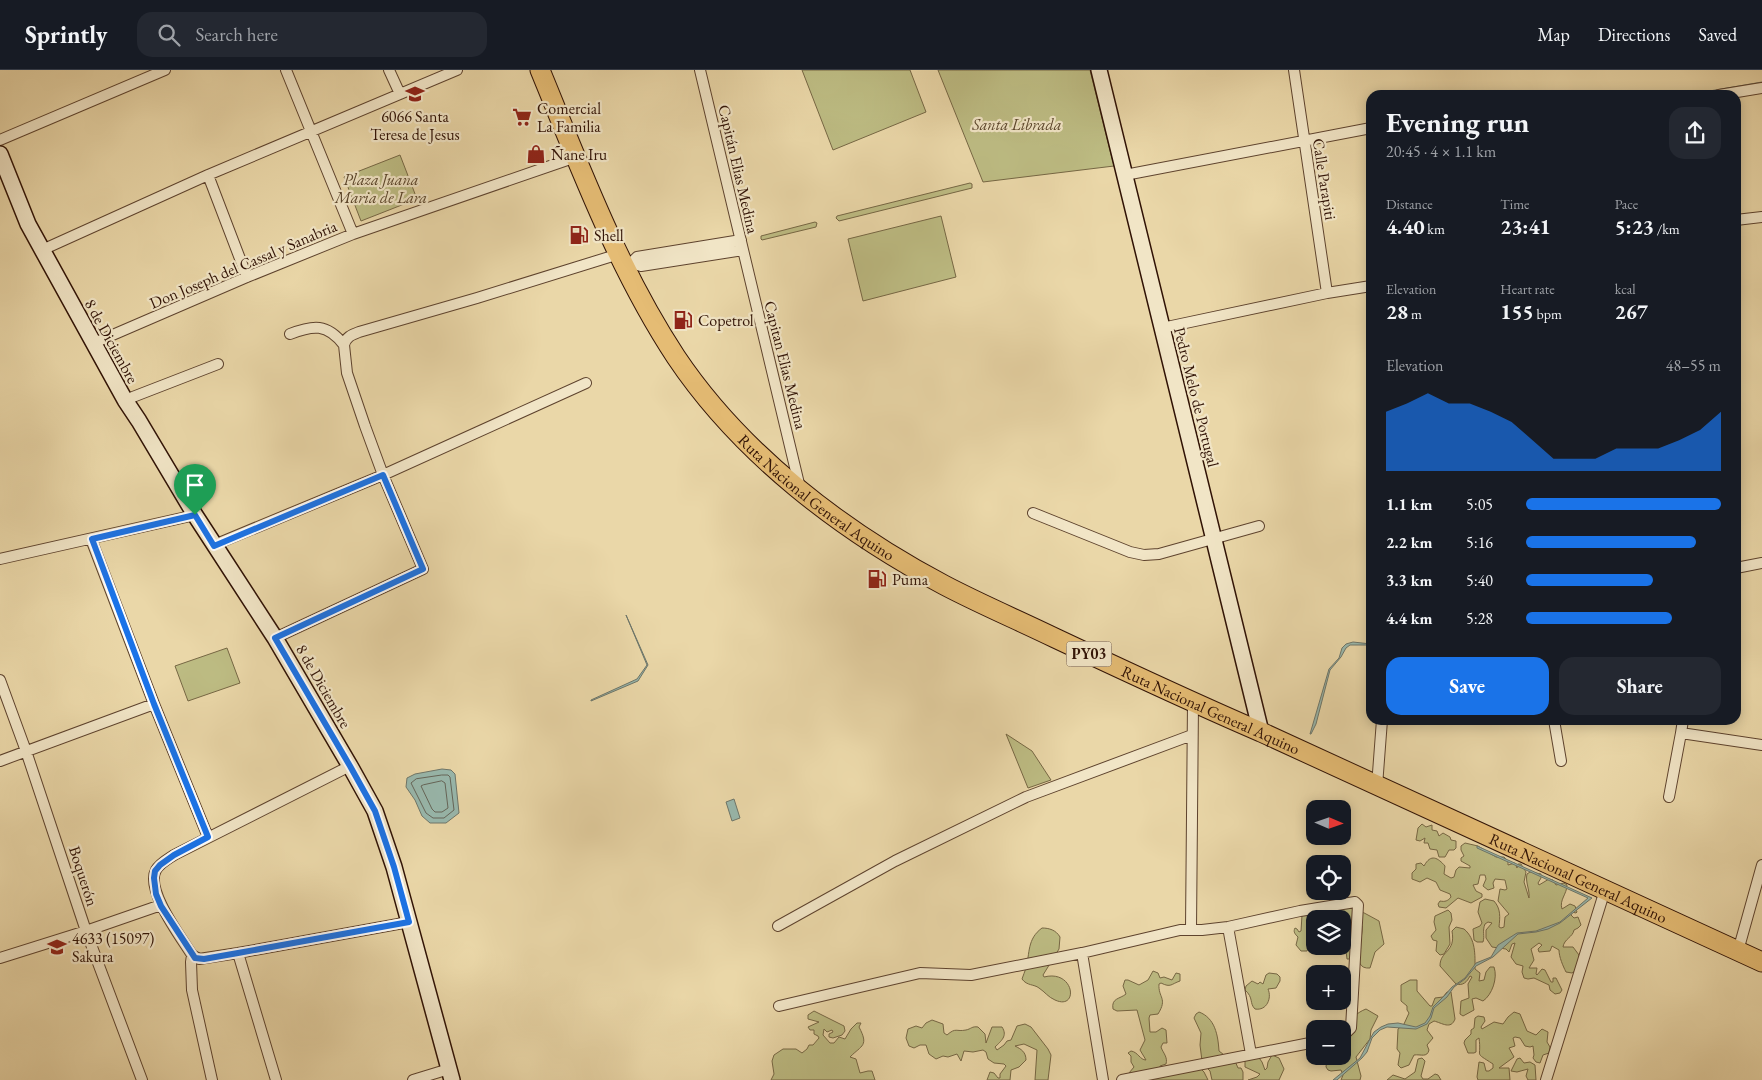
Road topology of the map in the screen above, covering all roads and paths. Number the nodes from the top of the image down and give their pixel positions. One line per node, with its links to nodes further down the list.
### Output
1 (165, 70): 14 (street)
2 (286, 70): 13 (street)
3 (389, 70): 11 (street)
4 (457, 70): 11 (street)
5 (540, 70): 17 (highway, Ruta Nacional General Aquino / PY03)
6 (700, 70): 23 (street, Capitán Elias Medina)
7 (1099, 70): 19 (street, Pedro Melo de Portugal)
8 (1294, 70): 15 (street, Calle Parapiti)
9 (1762, 88): 10 (street)
10 (1741, 91)
11 (400, 94): 13 (street)
12 (1366, 129): 15 (street)
13 (312, 132): 18 (street); 22 (street)
14 (0, 140)
15 (1304, 140): 19 (street); 28 (street, Calle Parapiti)
16 (0, 154): 24 (street, 8 de Diciembre)
17 (576, 157): 22 (street, Don Joseph del Cassal y Sanabria); 25 (highway, Ruta Nacional General Aquino / PY03)
18 (208, 175): 24 (street); 26 (street)
19 (1125, 175): 29 (street, Pedro Melo de Portugal)
20 (1762, 217): 21 (street)
21 (1741, 219)
22 (353, 234): 26 (street, Don Joseph del Cassal y Sanabria)
23 (742, 245): 25 (street); 37 (street, Capitan Elias Medina)
24 (42, 250): 31 (street, 8 de Diciembre)
25 (629, 262): 32 (street); 37 (highway, Ruta Nacional General Aquino / PY03)
26 (247, 276): 31 (street, Don Joseph del Cassal y Sanabria)
27 (1366, 287): 28 (street)
28 (1327, 293): 29 (street)
29 (1162, 328): 41 (street, Pedro Melo de Portugal)
30 (290, 334): 32 (street)
31 (94, 343): 35 (street, 8 de Diciembre)
32 (344, 345): 36 (street)
33 (218, 364): 35 (street)
34 (586, 383): 36 (street)
35 (125, 400): 39 (street, 8 de Diciembre)
36 (383, 475): 43 (street); 47 (street)
37 (801, 491): 49 (highway, Ruta Nacional General Aquino / PY03)
38 (1033, 513): 41 (street)
39 (195, 515): 42 (street); 43 (street, 8 de Diciembre)
40 (1259, 526): 41 (street)
41 (1214, 538): 54 (street, Pedro Melo de Portugal)
42 (92, 539): 44 (street); 50 (street)
43 (214, 546): 47 (street, 8 de Diciembre)
44 (0, 559)
45 (1762, 563): 46 (street)
46 (1741, 567)
47 (275, 638): 61 (street, 8 de Diciembre)
48 (0, 680): 58 (street, Boquerón)
49 (1193, 703): 54 (highway, Ruta Nacional General Aquino / PY03); 56 (street)
50 (154, 704): 58 (street); 64 (street)
51 (1382, 725): 62 (street)
52 (1555, 725): 60 (street)
53 (1682, 725): 55 (street)
54 (1261, 732): 62 (highway, Ruta Nacional General Aquino / PY03)
55 (1681, 733): 57 (street); 63 (street)
56 (1192, 735): 69 (street); 71 (street)
57 (1762, 745)
58 (26, 751): 59 (street); 72 (street, Boquerón)
59 (0, 761)
60 (1561, 761)
61 (350, 766): 64 (street); 68 (street, 8 de Diciembre)
62 (1377, 786): 66 (highway, Ruta Nacional General Aquino / PY03)
63 (1669, 797)
64 (208, 837): 67 (street)
65 (1762, 865): 73 (street)
66 (1606, 890): 73 (highway, Ruta Nacional General Aquino / PY03); 90 (street)
67 (161, 906): 72 (street); 76 (street)
68 (409, 922): 74 (street); 83 (street, 8 de Diciembre)
69 (778, 926)
70 (1228, 927): 71 (street); 80 (street); 82 (street)
71 (1191, 929): 75 (street)
72 (86, 931): 77 (street); 84 (street, Boquerón)
73 (1738, 951): 78 (highway, Ruta Nacional General Aquino / PY03)
74 (238, 953): 76 (street); 86 (street)
75 (1082, 953): 79 (street); 88 (street)
76 (192, 955): 85 (street)
77 (0, 958)
78 (1762, 962)
79 (779, 1006)
80 (1351, 1028)
81 (1306, 1044): 82 (street)
82 (1251, 1054): 89 (street)
83 (451, 1074): 87 (street)
84 (142, 1080)
85 (212, 1080)
86 (276, 1080)
87 (413, 1080)
88 (1103, 1080)
89 (1122, 1080)
90 (1546, 1080)

